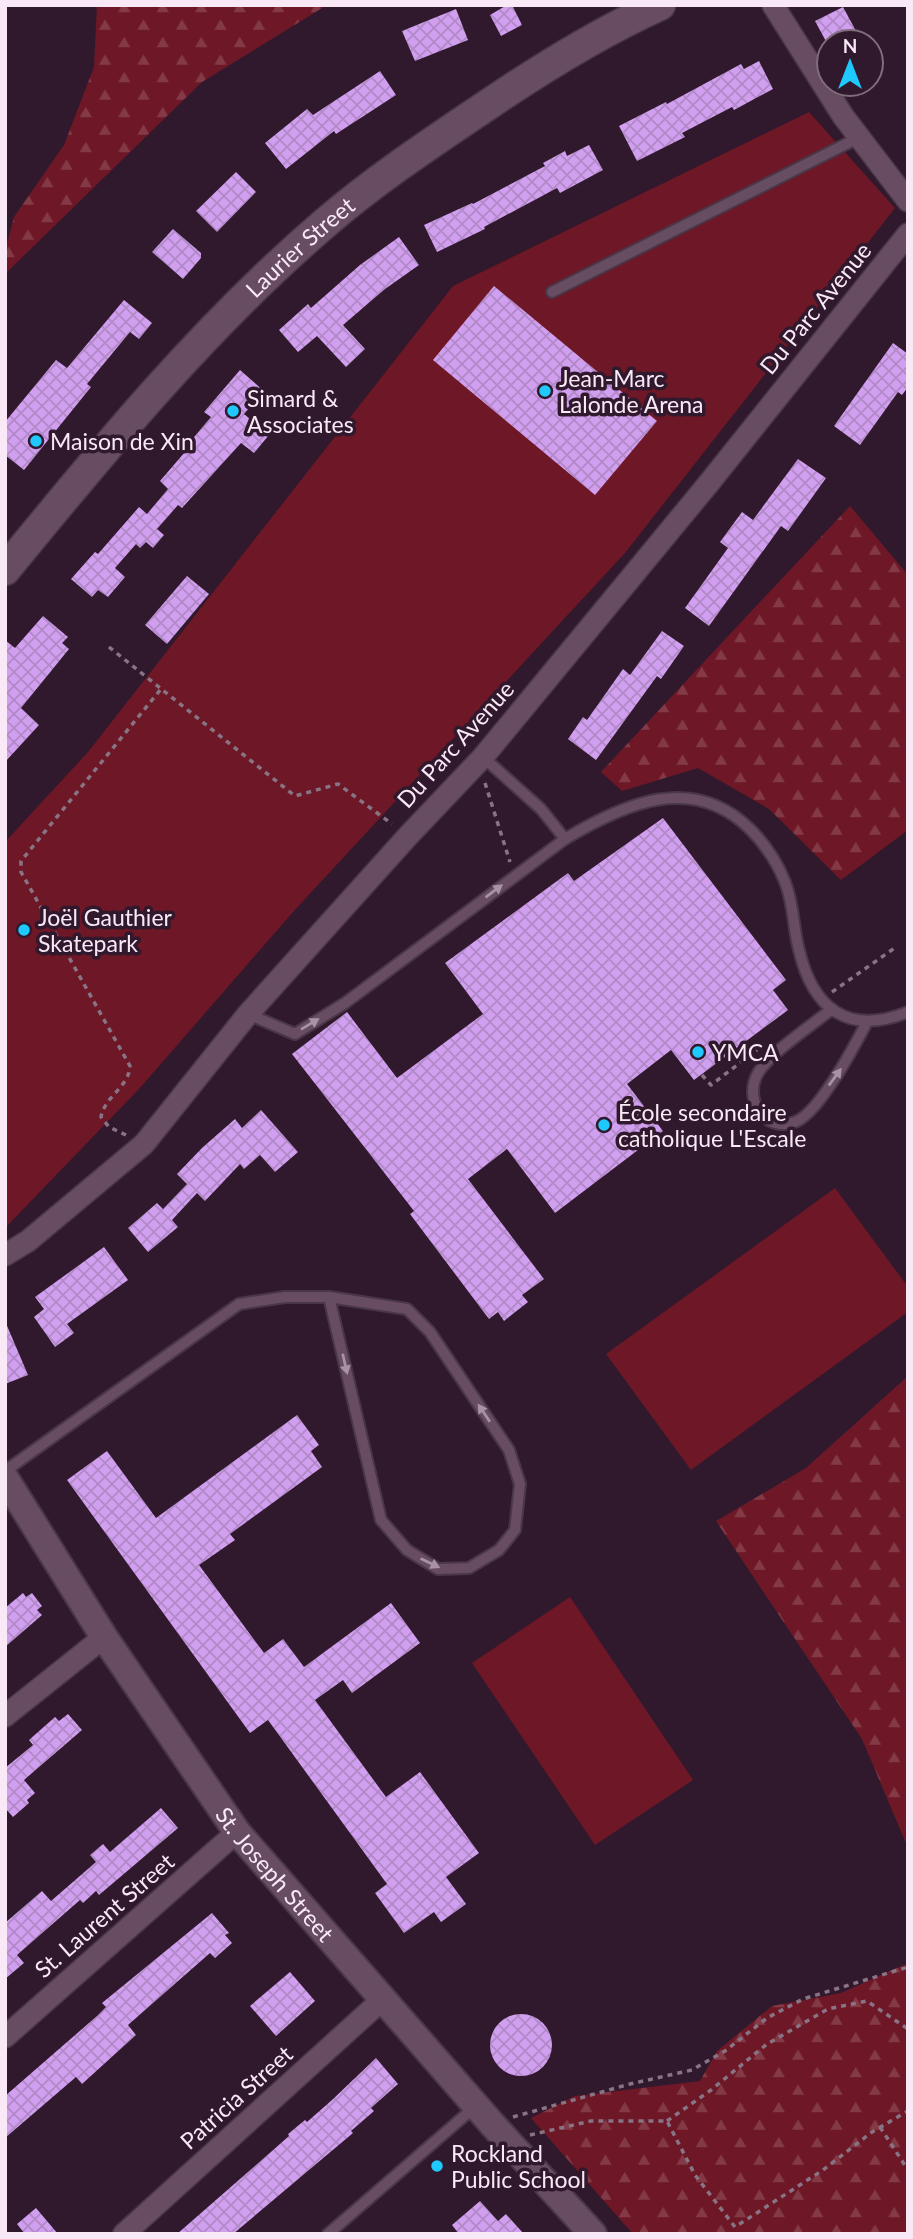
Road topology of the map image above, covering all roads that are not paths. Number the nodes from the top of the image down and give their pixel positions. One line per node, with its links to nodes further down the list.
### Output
1 (660, 5): 7 (main road, Laurier Street)
2 (774, 5): 3 (street)
3 (860, 137): 4 (street); 6 (lane)
4 (908, 201)
5 (908, 234): 8 (street, Du Parc Avenue)
6 (552, 292)
7 (5, 570)
8 (483, 767): 9 (lane); 12 (street, Du Parc Avenue)
9 (565, 839): 10 (lane); 12 (lane, one-way to 9)
10 (832, 1009): 13 (lane); 13 (lane, one-way to 13)
11 (908, 1012): 13 (lane)
12 (248, 1014): 14 (street, Du Parc Avenue)
13 (867, 1022)
14 (5, 1255)
15 (329, 1297): 15 (lane, one-way to 15); 16 (lane)
16 (5, 1471)
17 (5, 1478): 18 (street, St. Joseph Street)
18 (104, 1637): 19 (street); 20 (street, St. Joseph Street)
19 (5, 1716)
20 (237, 1832): 21 (street, St. Joseph Street); 22 (street, St. Laurent Street)
21 (383, 1999): 23 (street, St. Joseph Street); 24 (street, Patricia Street)
22 (5, 2037)
23 (477, 2105): 25 (lane); 26 (street, St. Joseph Street)
24 (124, 2234)
25 (328, 2234)
26 (593, 2234)

